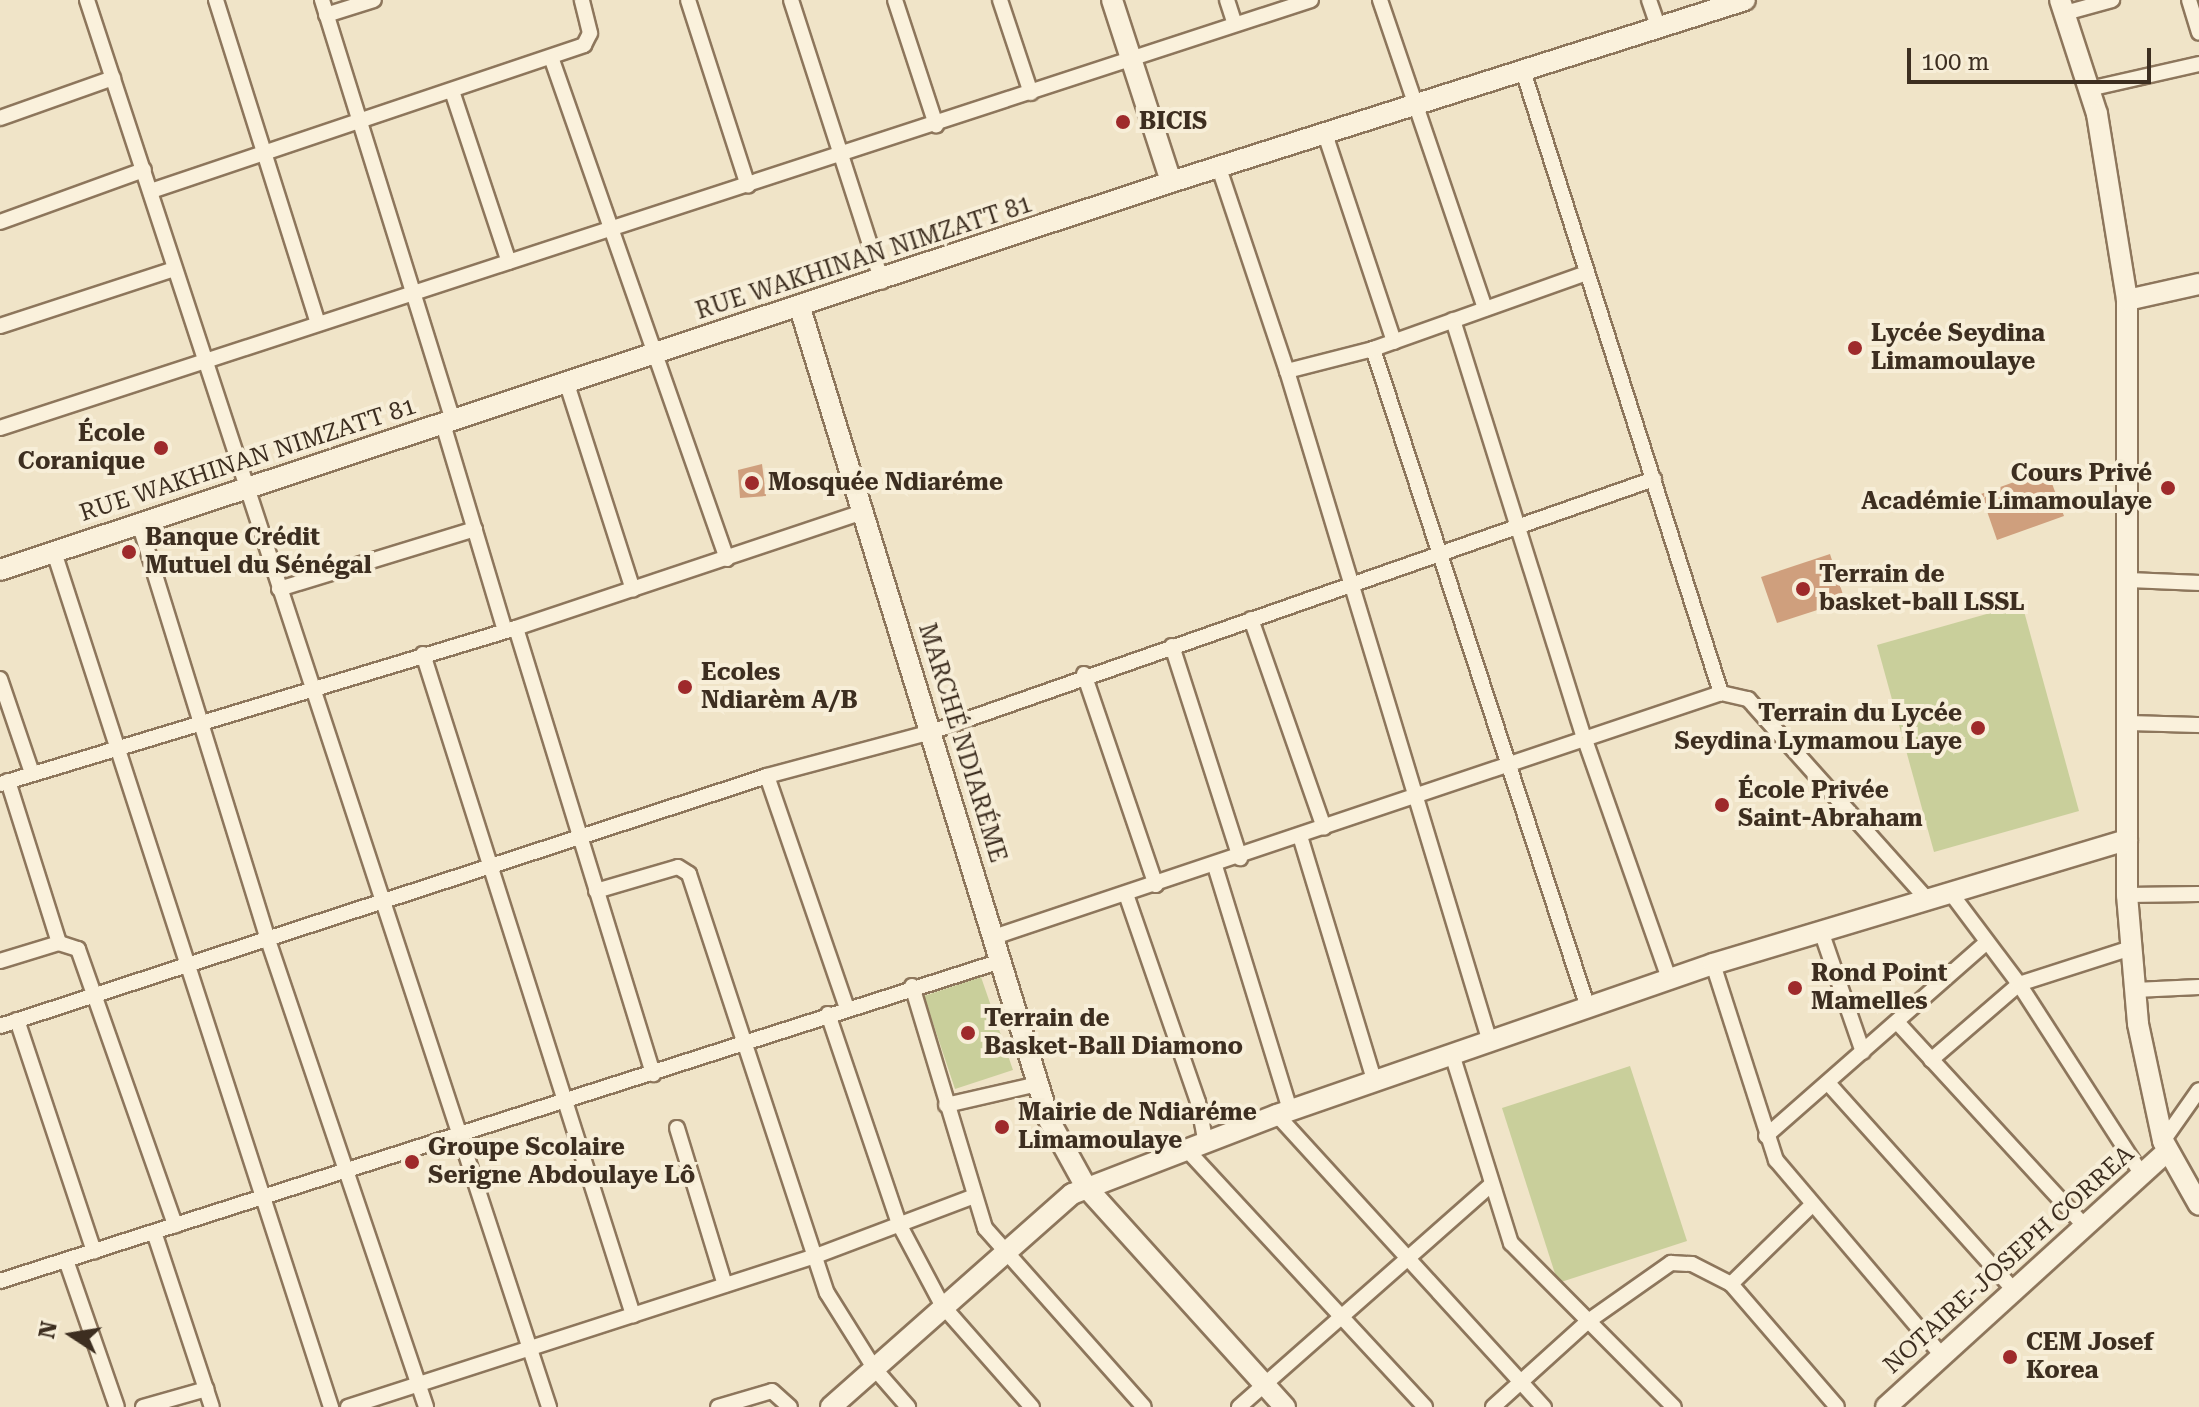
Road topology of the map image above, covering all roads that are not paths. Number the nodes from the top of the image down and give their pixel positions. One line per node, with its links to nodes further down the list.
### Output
1 (87, 0): 27 (street)
2 (216, 0): 36 (street)
3 (322, 0): 19 (street)
4 (374, 0): 19 (street)
5 (582, 0): 23 (street)
6 (688, 0): 41 (street)
7 (791, 0): 37 (street)
8 (895, 0): 34 (street)
9 (1000, 0): 30 (street)
10 (1112, 0): 24 (street)
11 (1227, 0): 20 (street)
12 (1311, 0): 20 (street)
13 (1380, 0): 31 (street)
14 (1649, 0): 21 (street)
15 (1745, 0): 21 (street, RUE WAKHINAN NIMZATT 81)
16 (2112, 0): 18 (street)
17 (2189, 0): 22 (street)
18 (2063, 6): 28 (street)
19 (326, 15): 33 (street)
20 (1235, 24): 24 (street)
21 (1658, 26): 26 (street, RUE WAKHINAN NIMZATT 81)
22 (2199, 32)
23 (551, 57): 29 (street); 44 (street)
24 (1131, 57): 30 (street); 40 (street)
25 (2199, 64): 28 (street)
26 (1524, 74): 31 (street, RUE WAKHINAN NIMZATT 81); 47 (street)
27 (113, 78): 32 (street); 39 (street)
28 (2089, 89): 51 (street)
29 (452, 91): 33 (street); 45 (street)
30 (1031, 93): 34 (street)
31 (1420, 107): 35 (street, RUE WAKHINAN NIMZATT 81); 53 (street)
32 (1, 115)
33 (358, 122): 36 (street); 50 (street)
34 (936, 125): 37 (street)
35 (1326, 137): 38 (street, RUE WAKHINAN NIMZATT 81); 57 (street)
36 (265, 151): 42 (street); 55 (street)
37 (842, 155): 41 (street); 48 (street)
38 (1219, 168): 40 (street, RUE WAKHINAN NIMZATT 81); 61 (street)
39 (144, 170): 42 (street); 43 (street)
40 (1171, 182): 48 (street, RUE WAKHINAN NIMZATT 81)
41 (748, 186): 44 (street)
42 (151, 191): 46 (street)
43 (0, 222)
44 (609, 228): 45 (street); 59 (street)
45 (509, 262): 50 (street)
46 (174, 269): 56 (street); 60 (street)
47 (1586, 273): 53 (street); 65 (street)
48 (882, 282): 52 (street, RUE WAKHINAN NIMZATT 81)
49 (2199, 284): 51 (street)
50 (412, 294): 55 (street); 63 (street)
51 (2127, 300): 75 (street)
52 (800, 308): 59 (street, RUE WAKHINAN NIMZATT 81); 67 (street, MARCHÉ NDIARÉME)
53 (1485, 309): 54 (street)
54 (1453, 320): 57 (street); 69 (street)
55 (318, 323): 60 (street)
56 (0, 326)
57 (1394, 342): 58 (street)
58 (1373, 349): 61 (street); 72 (street)
59 (652, 354): 62 (street, RUE WAKHINAN NIMZATT 81); 73 (street)
60 (203, 359): 64 (street); 66 (street)
61 (1287, 371): 76 (street)
62 (566, 381): 63 (street, RUE WAKHINAN NIMZATT 81); 79 (street)
63 (448, 422): 66 (street, RUE WAKHINAN NIMZATT 81); 70 (street)
64 (0, 428)
65 (1654, 479): 69 (street); 87 (street)
66 (246, 487): 68 (street, RUE WAKHINAN NIMZATT 81); 78 (street)
67 (865, 511): 73 (street); 91 (street, MARCHÉ NDIARÉME)
68 (139, 523): 71 (street, RUE WAKHINAN NIMZATT 81); 88 (street)
69 (1520, 523): 72 (street); 92 (street)
70 (475, 529): 78 (street); 81 (street)
71 (54, 552): 74 (street, RUE WAKHINAN NIMZATT 81); 93 (street)
72 (1437, 552): 76 (street); 94 (street)
73 (727, 559): 79 (street)
74 (0, 570)
75 (2130, 580): 77 (street); 89 (street)
76 (1348, 581): 80 (street); 98 (street)
77 (2199, 583)
78 (279, 589): 86 (street)
79 (633, 590): 81 (street)
80 (1251, 619): 82 (street); 99 (street)
81 (510, 629): 83 (street); 101 (street)
82 (1172, 646): 84 (street); 103 (street)
83 (423, 654): 86 (street); 104 (street)
84 (1084, 674): 91 (street); 106 (street)
85 (0, 679): 95 (street)
86 (313, 686): 88 (street); 113 (street)
87 (1721, 693): 92 (street); 112 (street)
88 (204, 719): 93 (street); 115 (street)
89 (2128, 723): 90 (street); 102 (street)
90 (2199, 725)
91 (931, 732): 96 (street); 116 (street, MARCHÉ NDIARÉME)
92 (1585, 740): 94 (street); 124 (street)
93 (119, 748): 95 (street); 122 (street)
94 (1506, 767): 98 (street); 131 (street)
95 (32, 773): 97 (street)
96 (767, 776): 101 (street); 130 (street)
97 (4, 782): 118 (street)
98 (1417, 794): 99 (street); 136 (street)
99 (1324, 828): 100 (street)
100 (1300, 836): 103 (street); 142 (street)
101 (580, 839): 104 (street); 107 (street)
102 (2127, 840): 108 (street); 110 (street)
103 (1240, 858): 105 (street)
104 (493, 866): 113 (street); 146 (street)
105 (1215, 866): 106 (street); 148 (street)
106 (1156, 885): 111 (street)
107 (596, 891): 137 (street); 141 (street)
108 (1950, 892): 112 (street); 117 (street)
109 (2199, 894): 110 (street)
110 (2127, 895): 119 (street)
111 (1127, 897): 116 (street); 153 (street)
112 (1927, 899): 114 (street)
113 (383, 902): 115 (street); 150 (street)
114 (1821, 931): 123 (street); 138 (street)
115 (267, 937): 122 (street); 154 (street)
116 (994, 937): 121 (street, MARCHÉ NDIARÉME)
117 (1987, 942): 125 (street); 134 (street)
118 (59, 943): 120 (street); 129 (street)
119 (2131, 948): 125 (street); 128 (street)
120 (0, 961)
121 (1001, 961): 126 (street); 144 (street, MARCHÉ NDIARÉME)
122 (186, 963): 129 (street); 159 (street)
123 (1713, 964): 124 (street); 151 (street)
124 (1669, 979): 131 (street)
125 (2019, 984): 140 (street); 155 (street)
126 (912, 986): 130 (street); 147 (street)
127 (2199, 987): 128 (street)
128 (2135, 990): 152 (street)
129 (97, 991): 133 (street); 164 (street)
130 (847, 1008): 132 (street)
131 (1588, 1008): 136 (street)
132 (828, 1014): 137 (street); 162 (street)
133 (17, 1020): 135 (street); 166 (street)
134 (1897, 1022): 138 (street); 140 (street)
135 (0, 1026)
136 (1490, 1042): 139 (street)
137 (744, 1044): 141 (street); 168 (street)
138 (1863, 1052): 143 (street)
139 (1452, 1054): 142 (street); 156 (street)
140 (1931, 1060): 163 (street)
141 (653, 1074): 146 (street)
142 (1374, 1080): 148 (street)
143 (1828, 1083): 151 (street); 174 (street)
144 (1038, 1084): 147 (street); 157 (street, MARCHÉ NDIARÉME)
145 (2199, 1090): 152 (street)
146 (569, 1101): 150 (street); 177 (street)
147 (946, 1105): 158 (street)
148 (1283, 1112): 153 (street); 169 (street)
149 (677, 1128): 173 (street)
150 (463, 1134): 154 (street); 179 (street)
151 (1766, 1136): 160 (street)
152 (2165, 1146): 155 (street, NOTAIRE-JOSEPH CORREA); 161 (street)
153 (1197, 1147): 157 (street); 176 (street)
154 (350, 1170): 159 (street); 183 (street)
155 (2141, 1173): 163 (street, NOTAIRE-JOSEPH CORREA)
156 (1491, 1185): 169 (street); 178 (street)
157 (1086, 1187): 167 (street); 184 (street, MARCHÉ NDIARÉME)
158 (972, 1197): 162 (street); 167 (street)
159 (267, 1200): 164 (street); 189 (street)
160 (1812, 1205): 172 (street); 180 (street)
161 (2199, 1205)
162 (899, 1224): 168 (street); 175 (street)
163 (2083, 1224): 174 (street, NOTAIRE-JOSEPH CORREA)
164 (175, 1225): 165 (street)
165 (154, 1232): 166 (street); 185 (street)
166 (94, 1252): 170 (street)
167 (1001, 1252): 175 (street); 198 (street)
168 (813, 1257): 173 (street); 181 (street)
169 (1405, 1261): 176 (street); 182 (street)
170 (67, 1263): 171 (street); 186 (street)
171 (0, 1281)
172 (1731, 1284): 178 (street); 205 (street)
173 (725, 1285): 177 (street)
174 (2013, 1289): 180 (street, NOTAIRE-JOSEPH CORREA)
175 (942, 1305): 181 (street); 197 (street)
176 (1342, 1314): 184 (street); 201 (street)
177 (633, 1315): 179 (street)
178 (1587, 1322): 182 (street); 204 (street)
179 (531, 1347): 183 (street); 192 (street)
180 (1942, 1356): 206 (street, NOTAIRE-JOSEPH CORREA)
181 (874, 1368): 195 (street); 196 (street)
182 (1520, 1382): 202 (street); 203 (street)
183 (419, 1384): 190 (street); 191 (street)
184 (1264, 1384): 199 (street); 200 (street, MARCHÉ NDIARÉME)
185 (206, 1389): 187 (street); 188 (street)
186 (117, 1407)
187 (143, 1407)
188 (212, 1407)
189 (331, 1407)
190 (348, 1407)
191 (426, 1407)
192 (549, 1407)
193 (718, 1407): 194 (street)
194 (790, 1407)
195 (831, 1407)
196 (908, 1407)
197 (1032, 1407)
198 (1144, 1407)
199 (1239, 1407)
200 (1285, 1407)
201 (1425, 1407)
202 (1493, 1407)
203 (1544, 1407)
204 (1674, 1407)
205 (1837, 1407)
206 (1886, 1407)

